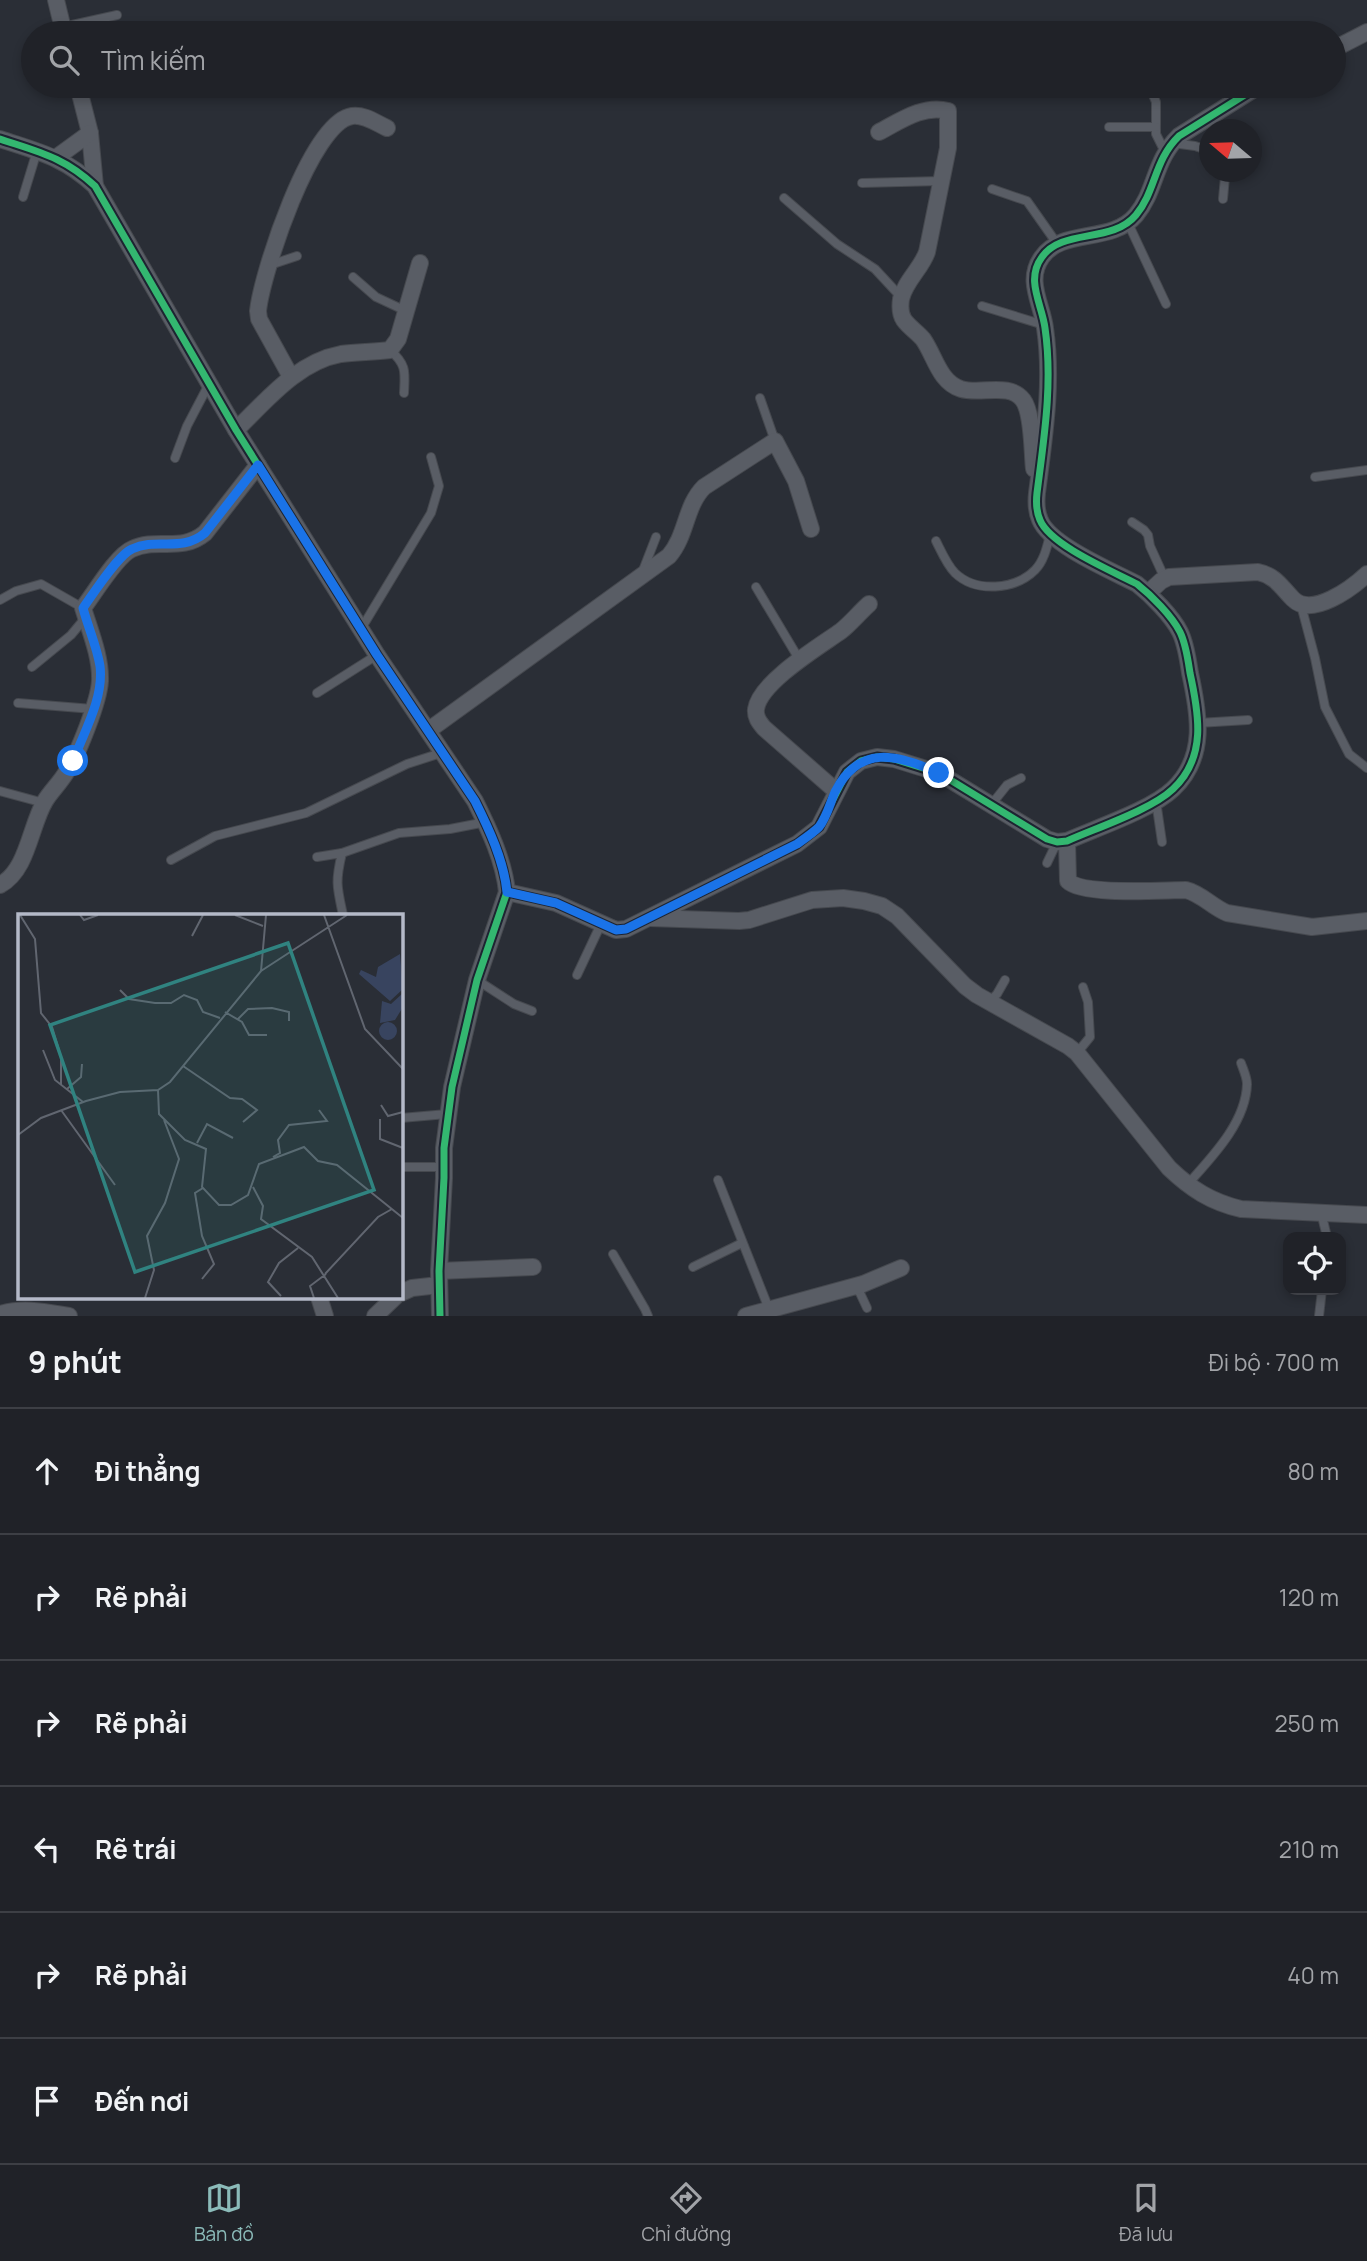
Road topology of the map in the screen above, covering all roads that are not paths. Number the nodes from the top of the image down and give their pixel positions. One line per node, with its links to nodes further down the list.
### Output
1 (55, 0): 3 (street)
2 (117, 15): 4 (lane)
3 (61, 21)
4 (95, 21)
5 (1367, 32): 6 (street)
6 (1346, 43)
7 (81, 98): 14 (street)
8 (1154, 98): 11 (lane)
9 (1240, 98): 16 (street)
10 (1109, 127): 11 (lane)
11 (1156, 127): 16 (lane)
12 (387, 128): 32 (street)
13 (879, 132): 20 (street)
14 (90, 133): 19 (street); 23 (street)
15 (0, 139): 18 (street)
16 (1169, 147): 17 (lane); 28 (street)
17 (1199, 147)
18 (37, 151): 19 (street); 25 (lane)
19 (57, 158): 23 (street)
20 (941, 181): 22 (lane); 34 (street)
21 (1225, 182): 27 (lane)
22 (862, 183)
23 (95, 186): 41 (street)
24 (992, 189): 29 (lane)
25 (23, 197)
26 (784, 198): 34 (lane)
27 (1223, 199)
28 (1128, 223): 29 (street); 35 (lane)
29 (1058, 244): 38 (street)
30 (297, 256): 32 (lane)
31 (420, 263): 37 (street)
32 (270, 265): 40 (street)
33 (352, 277): 37 (lane)
34 (901, 297): 51 (street)
35 (1166, 304)
36 (982, 306): 38 (lane)
37 (406, 310): 39 (street)
38 (1044, 325): 51 (street)
39 (390, 350): 40 (street); 42 (lane)
40 (291, 377): 44 (street)
41 (209, 384): 44 (street); 47 (lane)
42 (404, 393)
43 (760, 398): 45 (lane)
44 (236, 430): 48 (street)
45 (775, 441): 53 (street); 58 (street)
46 (431, 457): 66 (lane)
47 (175, 458)
48 (258, 465): 65 (street); 66 (street)
49 (1367, 470): 50 (lane)
50 (1315, 477)
51 (1037, 493): 54 (street)
52 (1132, 522): 59 (lane)
53 (811, 529)
54 (1050, 535): 56 (lane); 61 (street)
55 (656, 537): 58 (lane)
56 (936, 541)
57 (1367, 574): 64 (street)
58 (641, 575): 75 (street)
59 (1165, 579): 61 (street); 64 (street)
60 (756, 587): 68 (lane)
61 (1148, 593): 74 (street)
62 (0, 600): 65 (lane)
63 (869, 604): 68 (street)
64 (1301, 604): 77 (lane)
65 (84, 613): 69 (lane); 72 (street)
66 (361, 629): 67 (street)
67 (377, 655): 70 (lane); 75 (street)
68 (799, 659): 79 (street)
69 (32, 667)
70 (317, 693)
71 (18, 703): 72 (lane)
72 (93, 709): 82 (street)
73 (1248, 720): 74 (lane)
74 (1198, 723): 81 (street)
75 (429, 730): 76 (street)
76 (444, 752): 84 (street); 89 (lane)
77 (1367, 768)
78 (1021, 778): 83 (lane)
79 (836, 791): 83 (street); 94 (street)
80 (0, 792): 82 (lane)
81 (1156, 802): 85 (street); 86 (lane)
82 (44, 803): 91 (street)
83 (991, 805): 85 (street)
84 (486, 822): 87 (lane); 92 (street)
85 (1062, 842): 90 (lane); 95 (street)
86 (1162, 842)
87 (342, 853): 88 (lane); 93 (lane)
88 (317, 857)
89 (171, 860)
90 (1047, 863)
91 (0, 885)
92 (507, 892): 96 (street); 98 (street)
93 (343, 914)
94 (648, 918): 96 (street); 101 (street)
95 (1367, 921)
96 (601, 924): 97 (lane)
97 (576, 975)
98 (477, 980): 102 (lane); 105 (street)
99 (1005, 980): 101 (lane)
100 (1083, 987): 103 (lane)
101 (989, 1002): 103 (street)
102 (532, 1011)
103 (1077, 1053): 110 (street)
104 (1241, 1063): 110 (lane)
105 (447, 1115): 106 (lane); 108 (street)
106 (402, 1118)
107 (402, 1167): 108 (lane)
108 (443, 1167): 119 (street)
109 (718, 1180): 114 (lane)
110 (1186, 1185): 111 (street)
111 (1321, 1212): 112 (street); 113 (lane)
112 (1367, 1215)
113 (1326, 1232)
114 (742, 1243): 117 (lane); 127 (lane)
115 (613, 1254): 133 (lane)
116 (533, 1267): 119 (street)
117 (693, 1267)
118 (901, 1268): 120 (street)
119 (439, 1278): 121 (street); 132 (street)
120 (853, 1286): 125 (lane); 126 (street)
121 (402, 1293)
122 (1321, 1295): 135 (lane)
123 (319, 1298): 130 (street)
124 (394, 1298): 131 (street)
125 (867, 1308)
126 (795, 1309): 127 (street)
127 (769, 1310): 134 (street)
128 (0, 1314): 129 (street)
129 (69, 1316)
130 (325, 1316)
131 (375, 1316)
132 (440, 1316)
133 (648, 1316)
134 (746, 1316)
135 (1319, 1316)

